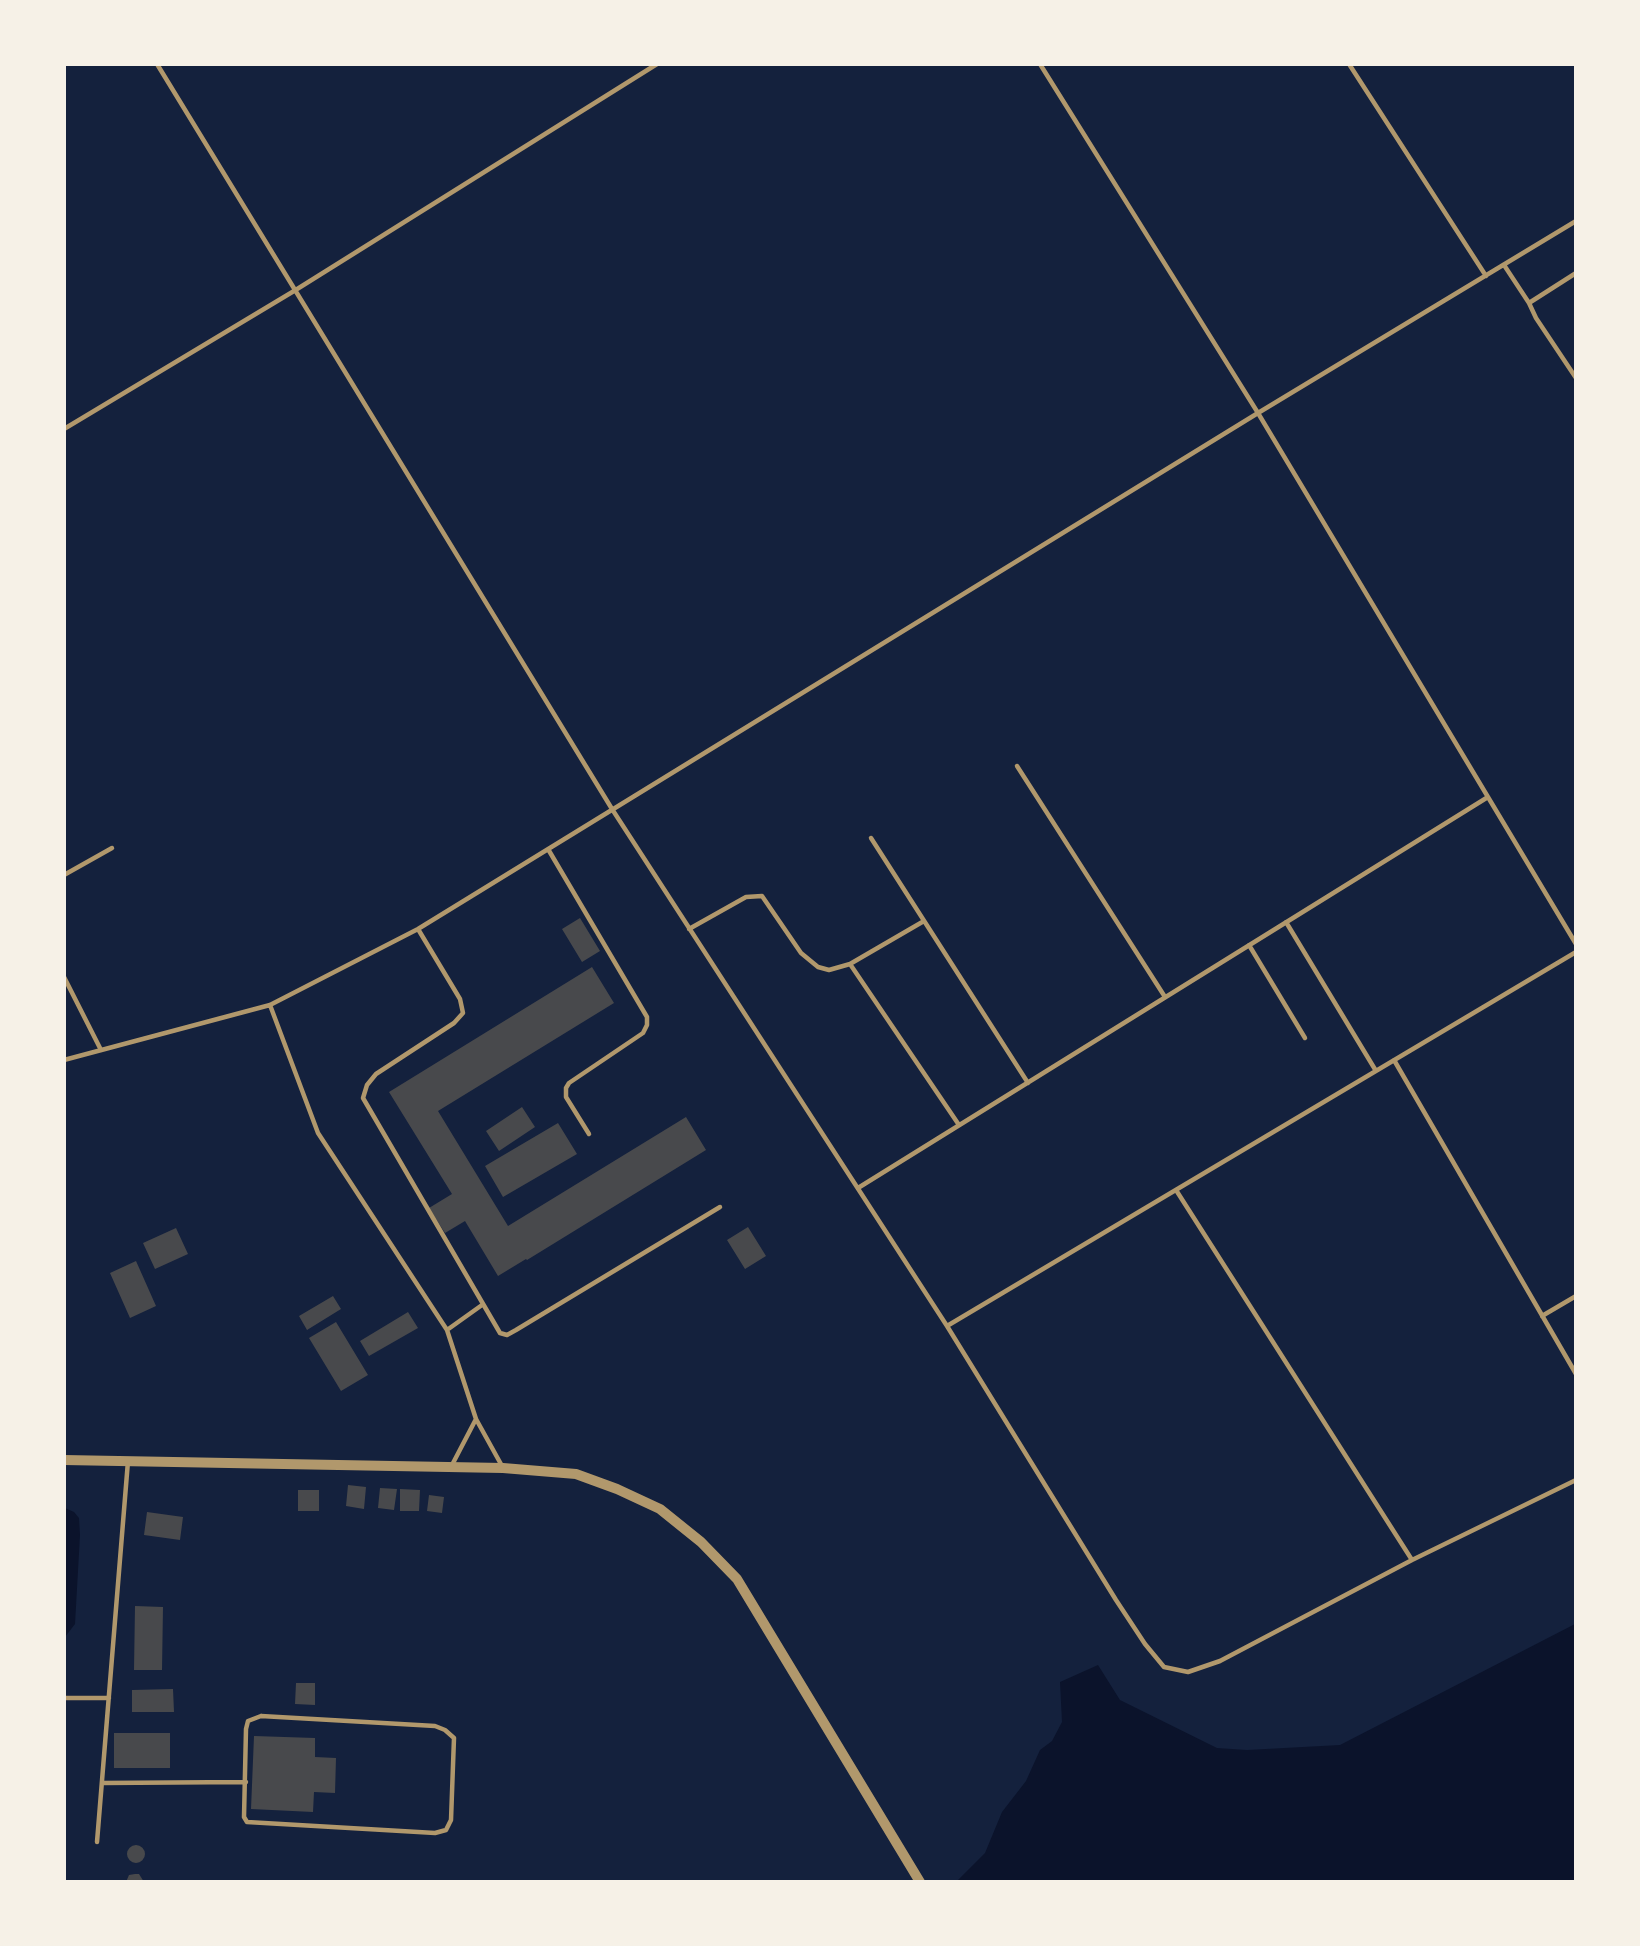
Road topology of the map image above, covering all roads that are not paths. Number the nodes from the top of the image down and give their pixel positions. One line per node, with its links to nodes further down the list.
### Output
1 (157, 64): 9 (lane)
2 (657, 64): 9 (lane)
3 (1040, 64): 12 (lane)
4 (1349, 64): 8 (lane)
5 (1575, 221): 6 (lane)
6 (1504, 265): 8 (lane); 10 (lane)
7 (1575, 273): 10 (lane)
8 (1486, 276): 12 (lane)
9 (294, 291): 13 (lane); 16 (lane)
10 (1529, 303): 11 (lane)
11 (1575, 378)
12 (1258, 413): 15 (lane); 16 (lane)
13 (64, 429)
14 (1017, 766): 30 (lane)
15 (1488, 797): 22 (lane); 25 (lane)
16 (612, 809): 19 (lane); 24 (lane)
17 (871, 838): 21 (lane)
18 (112, 848): 20 (lane)
19 (548, 849): 23 (lane); 39 (lane)
20 (64, 875)
21 (924, 921): 28 (lane); 37 (lane)
22 (1286, 922): 26 (lane); 36 (lane)
23 (418, 929): 31 (lane); 44 (lane)
24 (689, 929): 28 (lane); 40 (lane)
25 (1575, 944)
26 (1249, 945): 30 (lane); 32 (lane)
27 (1575, 952): 35 (lane)
28 (850, 964): 38 (lane)
29 (64, 977): 33 (lane)
30 (1165, 997): 37 (lane)
31 (270, 1005): 33 (lane); 47 (lane)
32 (1305, 1038)
33 (100, 1050): 34 (lane)
34 (64, 1060)
35 (1394, 1060): 36 (lane); 45 (lane)
36 (1376, 1071): 41 (lane)
37 (1028, 1083): 38 (lane)
38 (959, 1125): 40 (lane)
39 (590, 1134)
40 (858, 1188): 46 (lane)
41 (1176, 1190): 46 (lane); 55 (lane)
42 (720, 1207): 44 (lane)
43 (1575, 1296): 45 (lane)
44 (482, 1305): 47 (lane)
45 (1542, 1316): 48 (lane)
46 (947, 1326): 55 (lane)
47 (447, 1330): 49 (lane)
48 (1575, 1374)
49 (476, 1419): 52 (lane); 53 (lane)
50 (64, 1460): 51 (street)
51 (128, 1461): 52 (street); 57 (lane)
52 (451, 1467): 53 (street)
53 (503, 1468): 61 (street)
54 (1575, 1480): 55 (lane)
55 (1412, 1560)
56 (64, 1698): 57 (lane)
57 (109, 1698): 59 (lane)
58 (246, 1782): 58 (lane); 59 (lane)
59 (102, 1783): 60 (lane)
60 (98, 1842)
61 (920, 1881)

